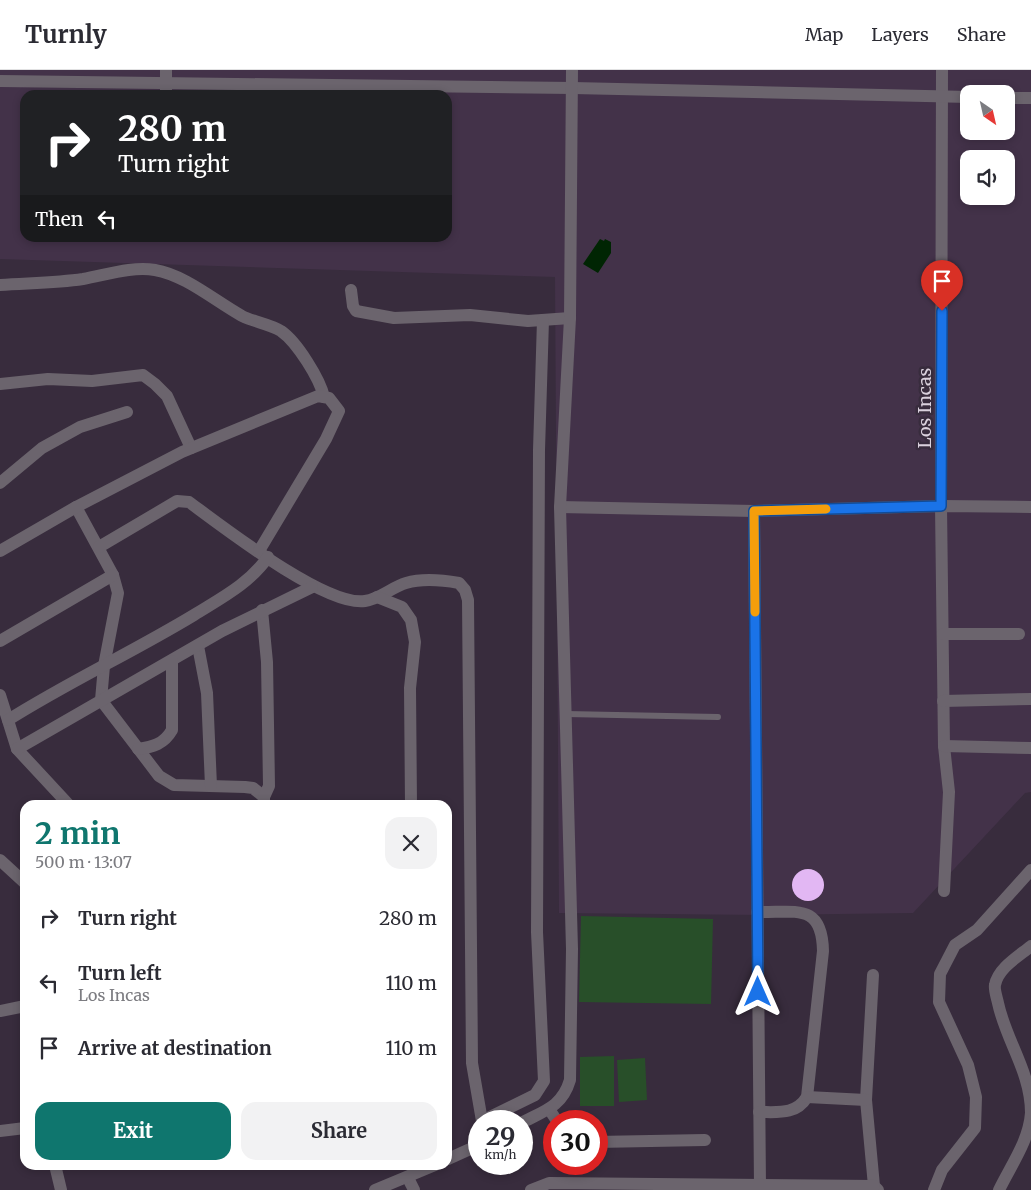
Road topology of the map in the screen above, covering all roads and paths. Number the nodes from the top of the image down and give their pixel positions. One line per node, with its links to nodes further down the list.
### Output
1 (166, 70): 6 (street)
2 (572, 70): 5 (street)
3 (942, 70): 7 (street, Los Incas)
4 (0, 81): 6 (street)
5 (573, 88): 6 (street); 7 (street); 13 (street)
6 (166, 89)
7 (942, 96): 8 (street); 20 (street, Los Incas)
8 (960, 97)
9 (1015, 98): 10 (street)
10 (1031, 98)
11 (0, 285): 16 (street)
12 (351, 290): 14 (street)
13 (570, 318): 14 (street); 22 (street)
14 (543, 320): 67 (street)
15 (0, 384): 18 (street)
16 (324, 397): 18 (street); 27 (street)
17 (127, 412): 19 (street)
18 (191, 448): 21 (street)
19 (0, 484)
20 (941, 506): 23 (street); 24 (street); 32 (street, Los Incas)
21 (76, 507): 25 (street); 26 (street)
22 (560, 507): 24 (street); 42 (street)
23 (1031, 507)
24 (754, 511): 58 (street)
25 (99, 547): 27 (street); 28 (street)
26 (0, 551)
27 (264, 554): 29 (street); 37 (street)
28 (114, 575): 34 (street); 37 (street)
29 (312, 587): 30 (street); 31 (street)
30 (377, 597): 53 (street); 66 (street)
31 (262, 610): 35 (street); 52 (street)
32 (942, 634): 33 (street); 41 (street, Los Incas)
33 (1019, 634)
34 (0, 640)
35 (198, 646): 36 (street); 49 (street)
36 (172, 661): 39 (street); 48 (street)
37 (104, 666): 39 (street); 44 (street)
38 (0, 695): 44 (street)
39 (101, 700): 47 (street); 48 (street)
40 (1031, 700): 41 (street)
41 (943, 701): 45 (street, Los Incas)
42 (566, 714): 43 (lane); 65 (street)
43 (718, 717)
44 (8, 720): 47 (street)
45 (944, 746): 46 (street); 57 (street, Los Incas)
46 (1031, 748)
47 (17, 749): 50 (street)
48 (138, 749): 49 (street)
49 (211, 786): 51 (street)
50 (64, 800)
51 (263, 800)
52 (264, 800)
53 (411, 800)
54 (0, 860): 56 (street)
55 (1031, 870): 85 (street)
56 (20, 878)
57 (944, 891)
58 (757, 912): 63 (street); 68 (street)
59 (1031, 946): 86 (street)
60 (873, 975): 64 (street)
61 (20, 1007): 62 (street)
62 (0, 1011)
63 (807, 1097): 64 (street); 68 (street)
64 (866, 1100): 80 (street)
65 (549, 1109): 69 (street)
66 (480, 1110)
67 (504, 1110)
68 (759, 1112): 79 (street)
69 (533, 1117)
70 (20, 1129): 71 (street)
71 (0, 1131)
72 (705, 1140): 73 (street)
73 (608, 1142)
74 (468, 1150): 75 (street)
75 (452, 1157)
76 (56, 1170): 81 (street)
77 (425, 1170): 78 (street)
78 (408, 1178): 82 (street); 83 (street)
79 (760, 1186): 80 (street); 84 (street)
80 (876, 1188)
81 (61, 1190)
82 (375, 1190)
83 (414, 1190)
84 (531, 1190)
85 (934, 1190)
86 (999, 1190)

